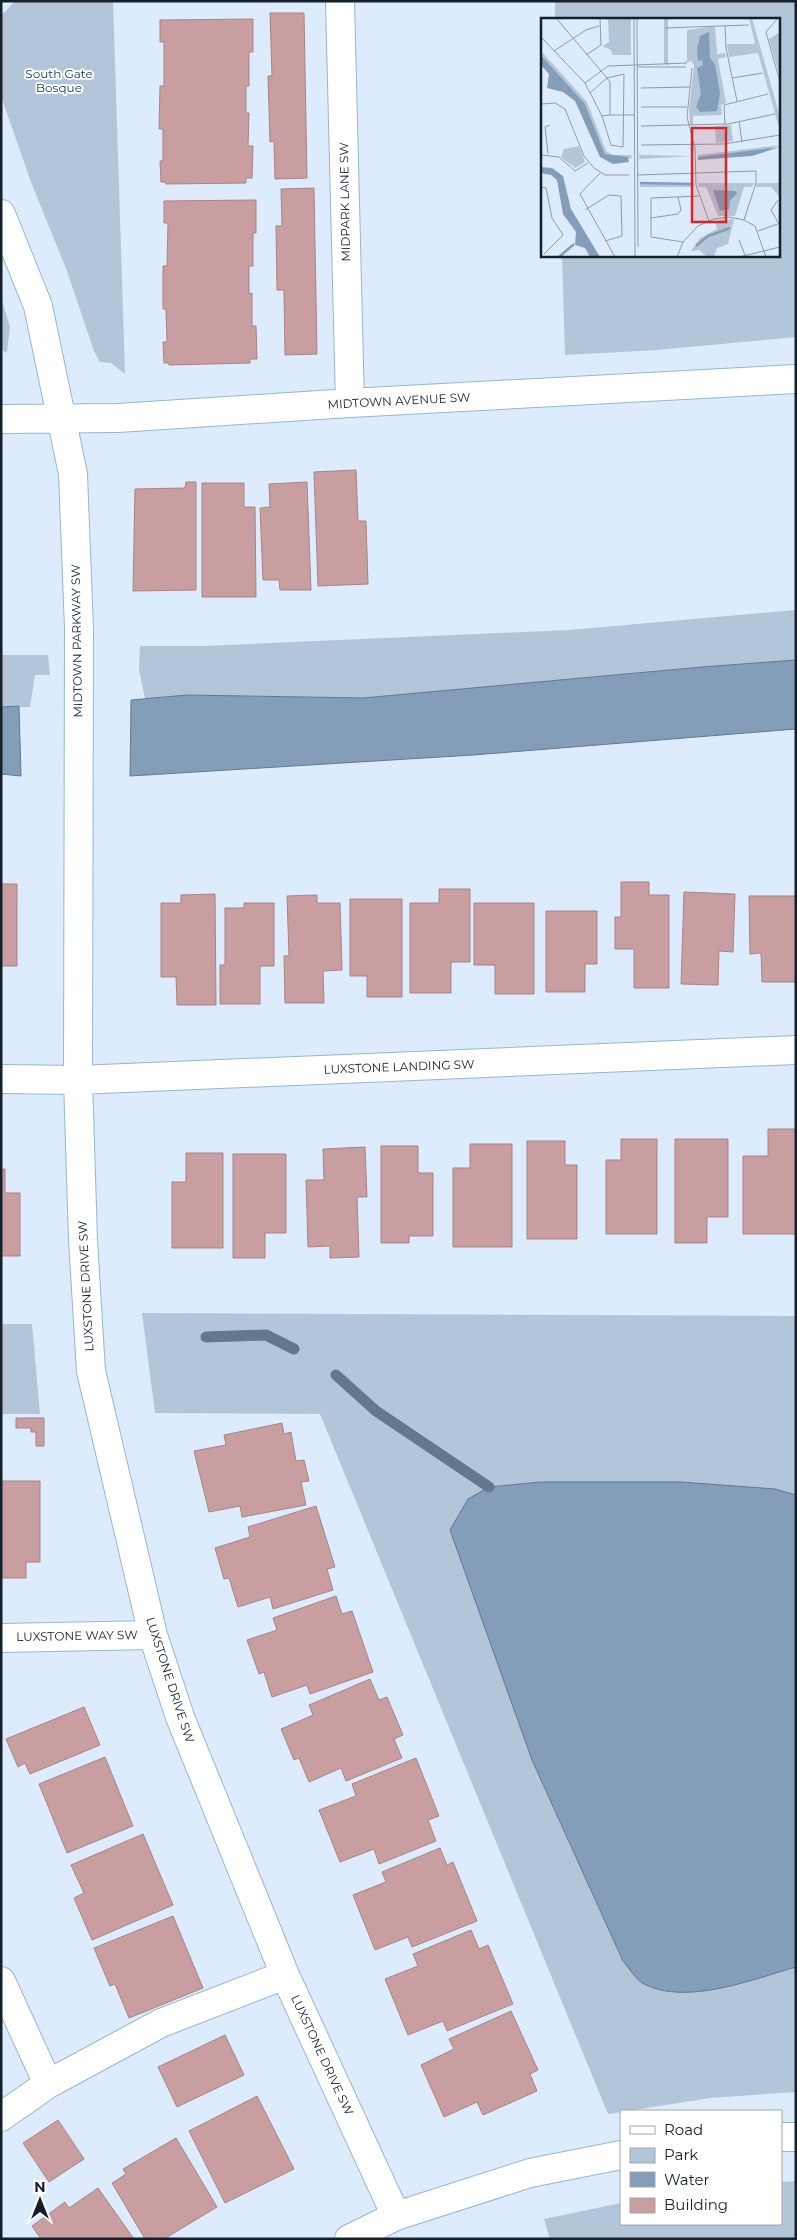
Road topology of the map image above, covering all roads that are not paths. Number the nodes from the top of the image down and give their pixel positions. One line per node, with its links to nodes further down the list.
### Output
1 (340, 1): 4 (street, MIDPARK LANE SW)
2 (1, 214): 6 (street, MIDTOWN PARKWAY SW)
3 (796, 379): 4 (street, MIDTOWN AVENUE SW)
4 (350, 403): 6 (street, MIDTOWN AVENUE SW)
5 (1, 419): 6 (street, MIDTOWN AVENUE SW)
6 (60, 419): 9 (street, MIDTOWN PARKWAY SW)
7 (796, 1050): 9 (street, LUXSTONE LANDING SW)
8 (1, 1079): 9 (street, LUXSTONE LANDING SW)
9 (78, 1080): 10 (street, LUXSTONE DRIVE SW)
10 (153, 1635): 11 (street, LUXSTONE WAY SW); 12 (street, LUXSTONE DRIVE SW)
11 (1, 1638)
12 (285, 1975): 14 (street); 19 (street, LUXSTONE DRIVE SW)
13 (1, 1981): 14 (street)
14 (48, 2084): 15 (street)
15 (1, 2117)
16 (782, 2137): 17 (street)
17 (796, 2137)
18 (620, 2154): 19 (street)
19 (396, 2216): 20 (street)
20 (349, 2239)

